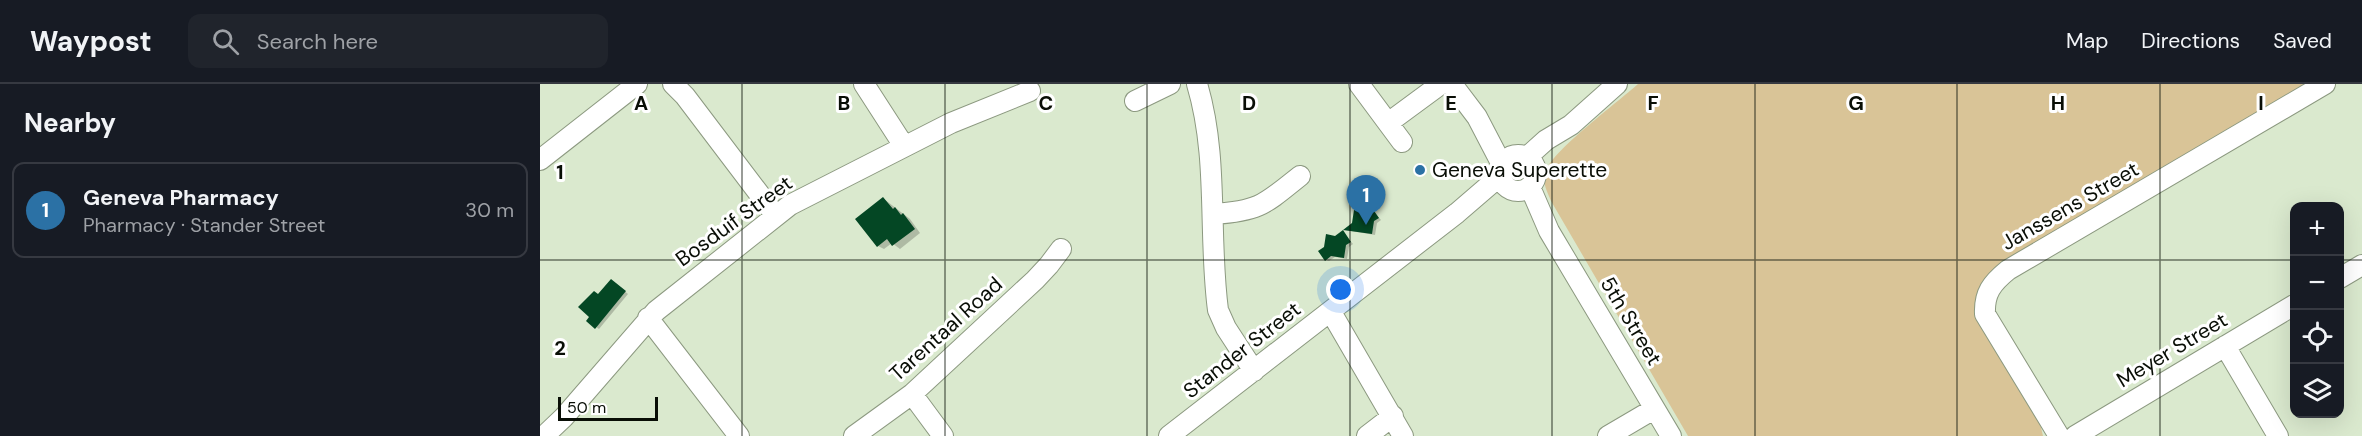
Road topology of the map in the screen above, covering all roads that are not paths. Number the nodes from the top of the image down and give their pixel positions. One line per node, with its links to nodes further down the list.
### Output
1 (637, 84): 16 (street)
2 (673, 84): 20 (street)
3 (864, 84): 15 (street)
4 (1170, 84): 12 (street)
5 (1197, 84): 19 (street)
6 (1359, 84): 13 (street)
7 (1441, 84): 13 (street)
8 (1452, 84): 17 (street)
9 (1617, 84): 17 (street, Stander Street)
10 (2325, 84): 41 (street, Janssens Street)
11 (1030, 91): 15 (street, Bosduif Street)
12 (1135, 102)
13 (1388, 123): 14 (street)
14 (1402, 142)
15 (904, 146): 20 (street, Bosduif Street)
16 (540, 160)
17 (1517, 173): 25 (street, Stander Street); 30 (street, 5th Street)
18 (1300, 176): 19 (street)
19 (1214, 214): 28 (street)
20 (776, 216): 26 (street, Bosduif Street)
21 (1061, 249): 29 (street, Tarentaal Road)
22 (2362, 265): 23 (street)
23 (2344, 276)
24 (2290, 308): 27 (street, Meyer Street)
25 (1330, 312): 28 (street, Stander Street); 31 (street)
26 (648, 318): 32 (street, Bosduif Street); 33 (street)
27 (2225, 346): 42 (street, Meyer Street); 43 (street)
28 (1254, 370): 36 (street, Stander Street)
29 (912, 394): 34 (street, Tarentaal Road); 35 (street)
30 (1654, 409): 39 (street); 40 (street, 5th Street)
31 (1393, 416): 37 (street); 38 (street)
32 (544, 436)
33 (739, 436)
34 (854, 436)
35 (943, 436)
36 (1169, 436)
37 (1367, 436)
38 (1403, 436)
39 (1608, 436)
40 (1671, 436)
41 (2059, 436)
42 (2075, 436)
43 (2278, 436)

